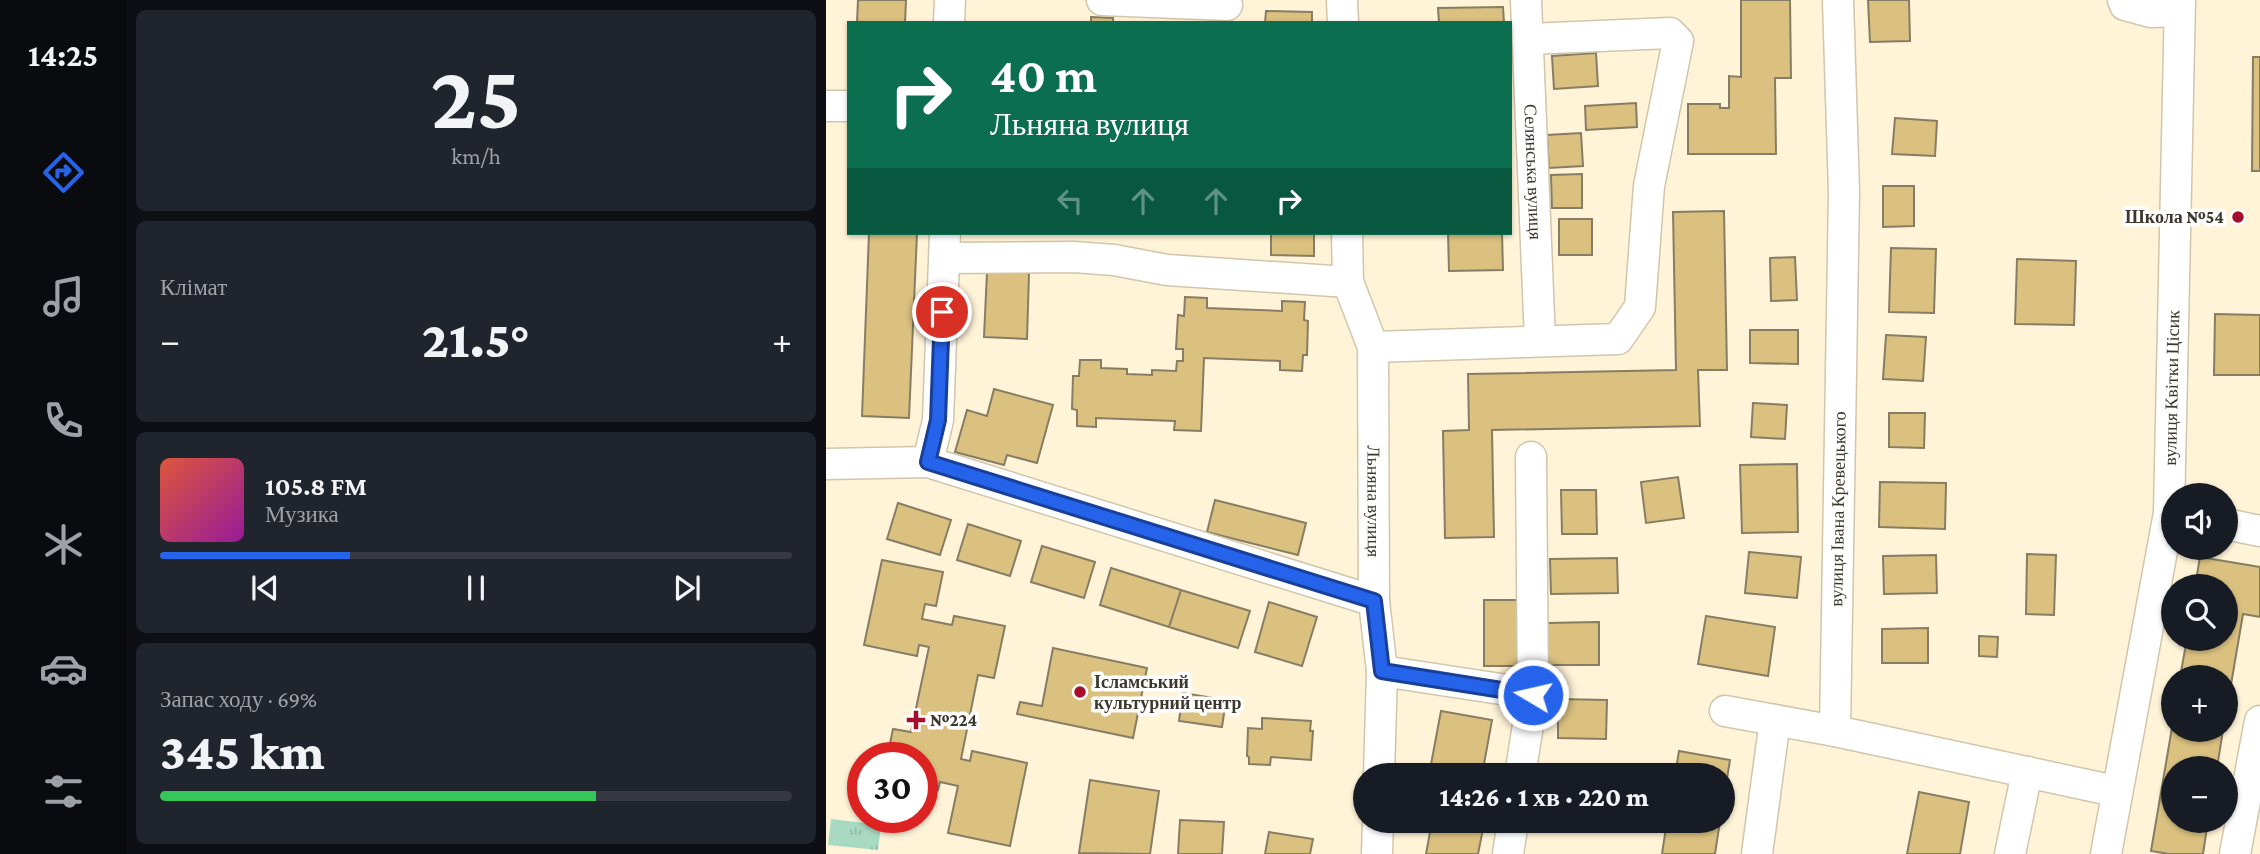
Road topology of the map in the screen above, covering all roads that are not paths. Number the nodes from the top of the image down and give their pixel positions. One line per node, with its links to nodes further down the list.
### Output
1 (950, 0): 9 (street)
2 (1102, 0): 7 (street)
3 (1342, 0): 10 (street)
4 (1526, 0): 11 (street, Селянська вулиця)
5 (1838, 0): 32 (street, вулиця Івана Кревецького)
6 (2123, 0): 8 (street)
7 (1227, 5)
8 (2180, 6): 22 (street, вулиця Квітки Цісик)
9 (949, 21)
10 (1343, 21)
11 (1528, 38): 17 (street, Селянська вулиця); 17 (street)
12 (826, 106): 13 (street)
13 (847, 106)
14 (1347, 235): 16 (street, Льняна вулиця)
15 (945, 245): 16 (street); 20 (street)
16 (1349, 282): 18 (street, Льняна вулиця)
17 (1540, 341): 18 (street)
18 (1373, 347): 26 (street, Льняна вулиця)
19 (1531, 457): 28 (street)
20 (928, 462): 21 (street); 26 (street)
21 (826, 464)
22 (2172, 483)
23 (2238, 526): 24 (street)
24 (2260, 531)
25 (2162, 560): 36 (street, вулиця Квітки Цісик)
26 (1374, 601): 27 (street, Льняна вулиця)
27 (1382, 671): 28 (street); 33 (street, Льняна вулиця)
28 (1533, 695): 34 (street)
29 (1725, 711): 30 (street)
30 (1775, 720): 32 (street); 41 (street)
31 (2260, 720): 44 (street)
32 (1835, 731): 35 (street)
33 (1379, 763)
34 (1522, 763)
35 (2027, 772): 36 (street); 42 (street)
36 (2116, 790): 43 (street, вулиця Квітки Цісик)
37 (1378, 833): 39 (street)
38 (1511, 833): 40 (street)
39 (1377, 854)
40 (1508, 854)
41 (1757, 854)
42 (2010, 854)
43 (2105, 854)
44 (2235, 854)

